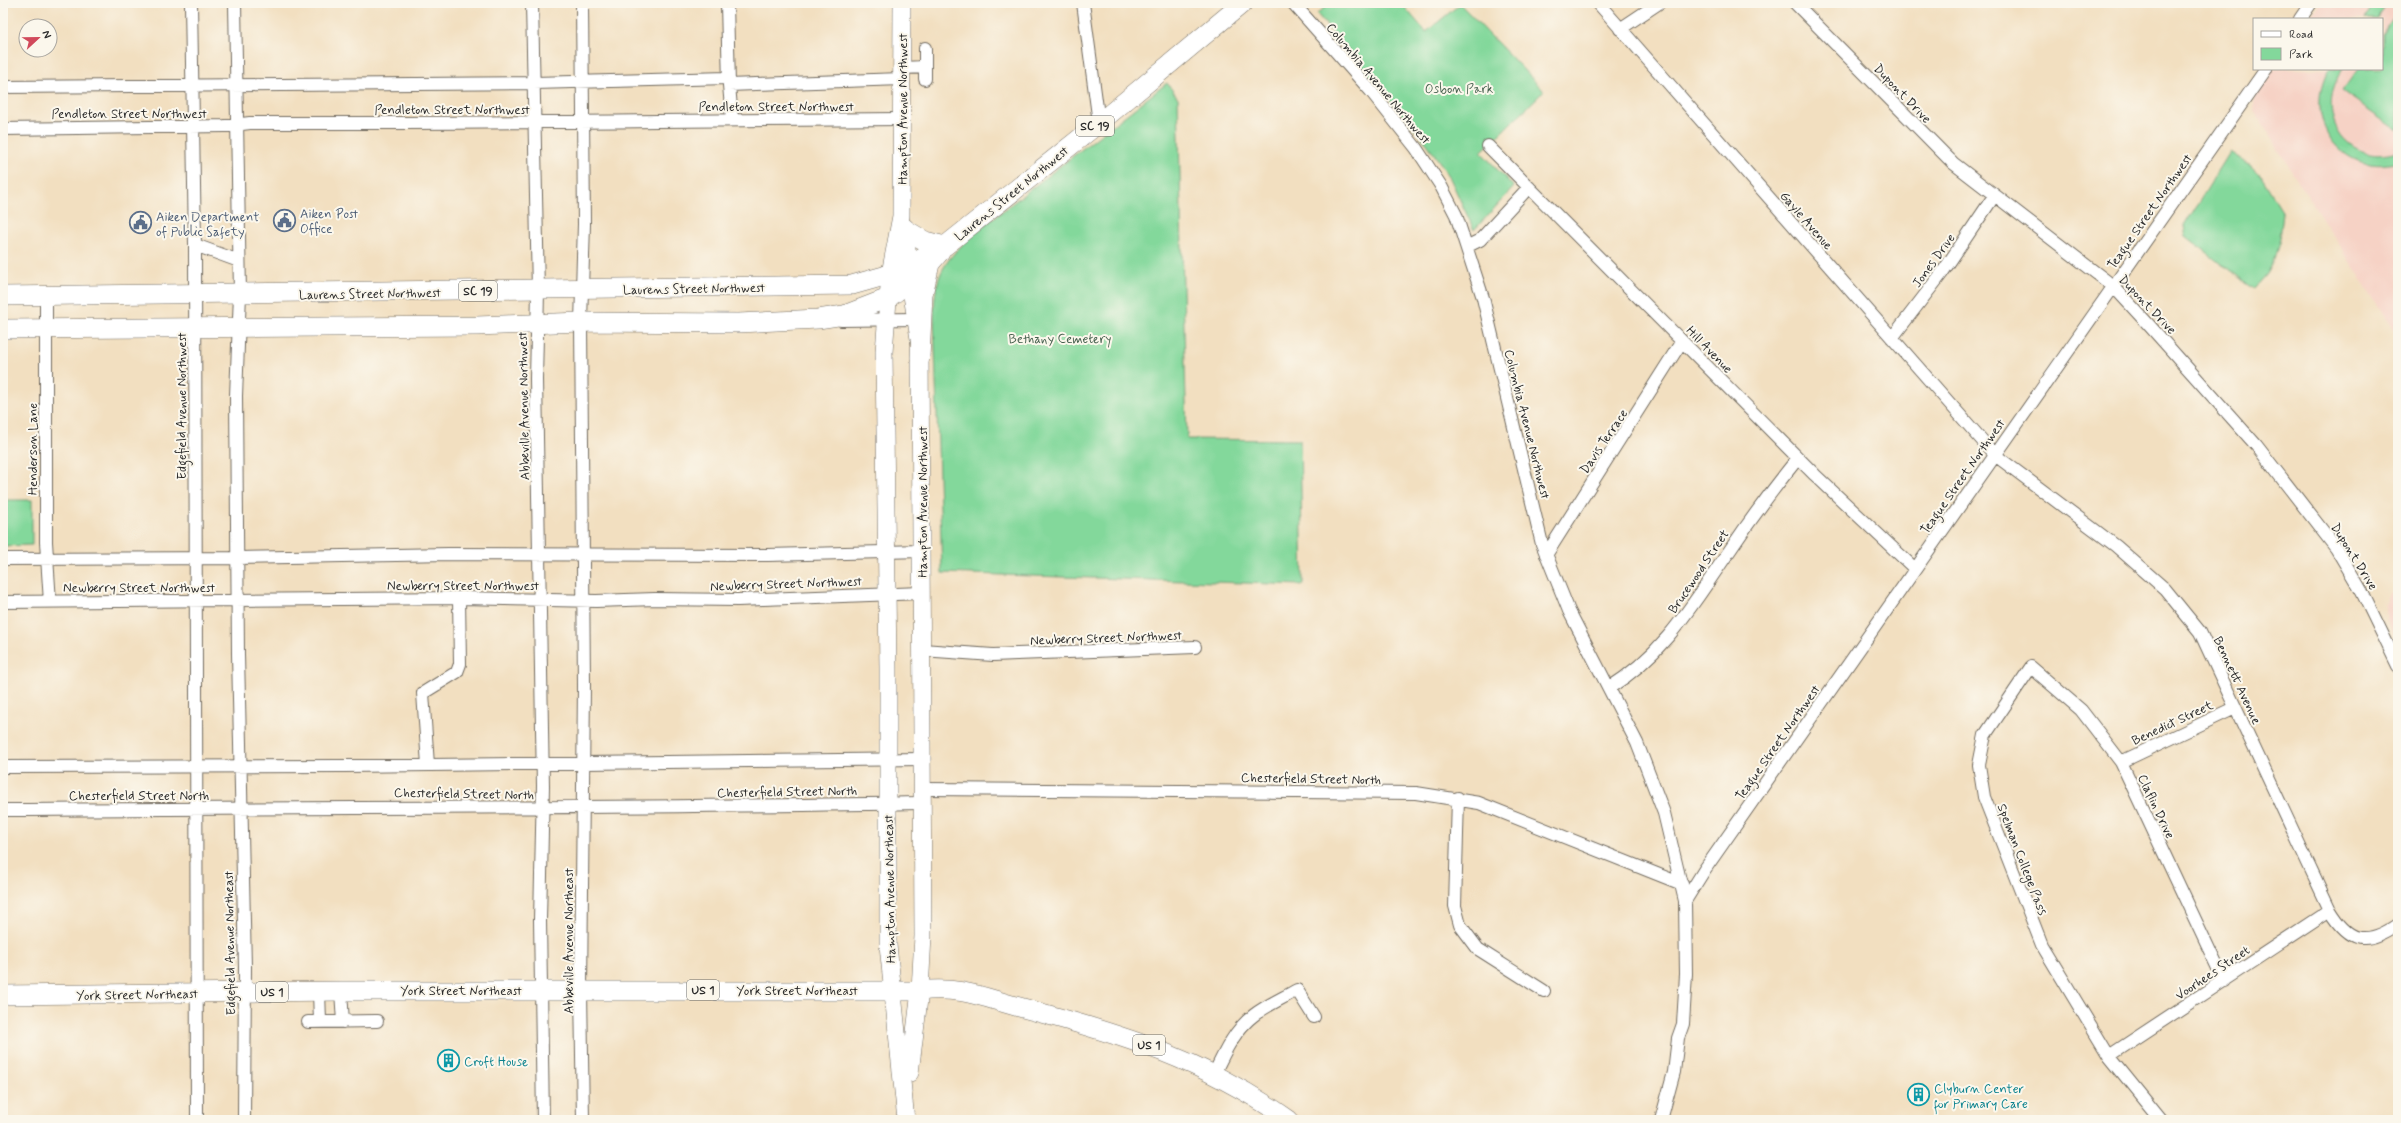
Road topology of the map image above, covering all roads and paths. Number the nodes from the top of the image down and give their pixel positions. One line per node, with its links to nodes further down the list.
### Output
1 (191, 3): 23 (street, Edgefield Avenue Northwest)
2 (236, 3): 22 (street)
3 (532, 3): 21 (street, Abbeville Avenue Northwest)
4 (582, 3): 19 (street)
5 (727, 3): 20 (street)
6 (902, 3): 18 (street, Hampton Avenue Northwest)
7 (1083, 3): 29 (street)
8 (1243, 3): 29 (main road, Laurens Street Northwest / SC 19)
9 (1293, 3): 39 (street, Columbia Avenue Northwest)
10 (1598, 3): 15 (street, Gayle Avenue)
11 (1659, 3): 15 (street)
12 (2311, 3): 14 (street)
13 (1802, 5): 35 (street, Dupont Drive)
14 (2301, 18)
15 (1620, 29): 63 (street, Gayle Avenue)
16 (925, 48): 18 (street, Pendleton Street Northwest)
17 (2265, 70): 45 (street, Teague Street Northwest)
18 (902, 73): 20 (street, Pendleton Street Northwest); 26 (street, Hampton Avenue Northwest)
19 (582, 81): 20 (street, Pendleton Street Northwest); 21 (street, Pendleton Street Northwest); 27 (street)
20 (728, 82): 25 (street)
21 (534, 83): 22 (street, Pendleton Street Northwest); 28 (street, Abbeville Avenue Northwest)
22 (237, 84): 23 (street, Pendleton Street Northwest); 30 (street)
23 (192, 85): 24 (street, Pendleton Street Northwest); 31 (street, Edgefield Avenue Northwest)
24 (3, 87)
25 (732, 119): 26 (street, Pendleton Street Northwest); 27 (street, Pendleton Street Northwest)
26 (902, 119): 36 (street, Hampton Avenue Northwest)
27 (583, 122): 28 (street, Pendleton Street Northwest); 46 (street)
28 (535, 123): 30 (street, Pendleton Street Northwest); 47 (street, Abbeville Avenue Northwest)
29 (1099, 123): 38 (main road, Laurens Street Northwest / SC 19)
30 (238, 125): 31 (street, Pendleton Street Northwest); 40 (street)
31 (193, 127): 32 (street, Pendleton Street Northwest); 37 (street, Edgefield Avenue Northwest)
32 (3, 129)
33 (1488, 146): 34 (street, Hill Avenue)
34 (1529, 187): 39 (street); 64 (street, Hill Avenue)
35 (1994, 196): 45 (street, Dupont Drive); 63 (street, Jones Drive)
36 (903, 222): 38 (main road); 42 (street, Hampton Avenue Northwest); 43 (street, Hampton Avenue Northwest)
37 (195, 245): 40 (street); 48 (street, Edgefield Avenue Northwest)
38 (945, 246): 41 (main road, Laurens Street Northwest / SC 19); 43 (main road, Laurens Street Northwest / SC 19)
39 (1468, 246): 72 (street, Columbia Avenue Northwest)
40 (239, 261): 49 (street)
41 (930, 264): 43 (main road, Laurens Street Northwest / SC 19); 65 (main road)
42 (890, 274): 43 (main road, Laurens Street Northwest / SC 19); 44 (main road, Laurens Street Northwest / SC 19); 52 (street, Hampton Avenue Northwest)
43 (909, 274): 52 (main road, Laurens Street Northwest / SC 19); 55 (street, Hampton Avenue Northwest)
44 (859, 284): 46 (main road, Laurens Street Northwest / SC 19); 53 (main road)
45 (2112, 286): 66 (street, Teague Street Northwest); 89 (street, Dupont Drive)
46 (582, 290): 47 (main road, Laurens Street Northwest / SC 19); 57 (street)
47 (538, 291): 49 (main road, Laurens Street Northwest / SC 19); 58 (street, Abbeville Avenue Northwest)
48 (194, 294): 49 (main road, Laurens Street Northwest / SC 19); 51 (main road, Laurens Street Northwest / SC 19); 59 (street, Edgefield Avenue Northwest)
49 (240, 294): 61 (street)
50 (3, 296): 51 (main road, Laurens Street Northwest / SC 19)
51 (46, 296): 60 (street, Henderson Lane)
52 (888, 298): 53 (main road, Laurens Street Northwest / SC 19); 56 (street, Hampton Avenue Northwest)
53 (861, 309): 54 (main road, Laurens Street Northwest / SC 19)
54 (818, 319): 56 (street, Laurens Street Northwest); 57 (main road, Laurens Street Northwest / SC 19)
55 (916, 319): 56 (street, Laurens Street Northwest); 65 (street, Hampton Avenue Northwest)
56 (885, 321): 69 (street, Hampton Avenue Northwest)
57 (581, 322): 58 (main road, Laurens Street Northwest / SC 19); 71 (street)
58 (536, 323): 61 (main road, Laurens Street Northwest / SC 19); 70 (street, Abbeville Avenue Northwest)
59 (195, 327): 60 (main road, Laurens Street Northwest / SC 19); 61 (main road, Laurens Street Northwest / SC 19); 74 (street, Edgefield Avenue Northwest)
60 (46, 328): 62 (main road, Laurens Street Northwest / SC 19); 73 (street, Henderson Lane)
61 (239, 328): 75 (street)
62 (3, 329)
63 (1892, 338): 66 (street, Gayle Avenue)
64 (1682, 341): 67 (street, Hill Avenue); 72 (street, Davis Terrace)
65 (920, 358): 68 (street, Hampton Avenue Northwest)
66 (1995, 455): 77 (street, Teague Street Northwest); 92 (street, Bennett Avenue)
67 (1798, 458): 77 (street, Hill Avenue); 91 (street, Brucewood Street)
68 (922, 551): 69 (street, Newberry Street Northwest); 78 (street, Hampton Avenue Northwest)
69 (886, 552): 71 (street, Newberry Street Northwest); 79 (street, Hampton Avenue Northwest)
70 (539, 554): 71 (street, Newberry Street Northwest); 75 (street, Newberry Street Northwest); 81 (street, Abbeville Avenue Northwest)
71 (582, 554): 83 (street)
72 (1546, 555): 91 (street, Columbia Avenue Northwest)
73 (47, 558): 74 (street, Newberry Street Northwest); 76 (street, Newberry Street Northwest); 85 (street, Henderson Lane)
74 (196, 558): 75 (street, Newberry Street Northwest); 86 (street, Edgefield Avenue Northwest)
75 (239, 558): 82 (street)
76 (3, 559)
77 (1915, 569): 111 (street, Teague Street Northwest)
78 (922, 593): 79 (street, Newberry Street Northwest); 88 (street, Hampton Avenue Northwest)
79 (887, 594): 83 (street, Newberry Street Northwest); 93 (street, Hampton Avenue Northwest)
80 (458, 598): 81 (street, Newberry Street Northwest); 82 (street, Newberry Street Northwest); 99 (street)
81 (540, 599): 83 (street, Newberry Street Northwest); 97 (street, Abbeville Avenue Northwest)
82 (239, 600): 86 (street, Newberry Street Northwest); 98 (street)
83 (583, 601): 96 (street)
84 (3, 602): 85 (street, Newberry Street Northwest)
85 (50, 602): 86 (street, Newberry Street Northwest)
86 (196, 602): 100 (street, Edgefield Avenue Northwest)
87 (1196, 647): 88 (street, Newberry Street Northwest)
88 (922, 650): 94 (street, Hampton Avenue Northwest)
89 (2398, 666)
90 (2031, 667): 95 (street, Claflin Drive); 130 (street, Spelman College Pass)
91 (1609, 688): 110 (street, Columbia Avenue Northwest)
92 (2235, 708): 95 (street, Benedict Street); 112 (street, Bennett Avenue)
93 (888, 759): 94 (street, Chesterfield Street North); 96 (street, Chesterfield Street North); 104 (street, Hampton Avenue Northeast)
94 (923, 759): 102 (street, Hampton Avenue Northwest)
95 (2121, 762): 114 (street, Claflin Drive)
96 (584, 763): 97 (street, Chesterfield Street North); 107 (street, Abbeville Avenue Northeast)
97 (542, 764): 99 (street, Chesterfield Street North); 106 (street, Abbeville Avenue Northwest)
98 (242, 765): 99 (street, Chesterfield Street North); 100 (street, Chesterfield Street North); 105 (street, Edgefield Avenue Northeast)
99 (428, 765)
100 (197, 766): 101 (street, Chesterfield Street North); 108 (street, Edgefield Avenue Northwest)
101 (3, 767)
102 (924, 796): 103 (street, Chesterfield Street North); 104 (street, Chesterfield Street North); 120 (street, Hampton Avenue Northeast)
103 (1458, 798): 110 (street, Chesterfield Street North); 121 (street)
104 (888, 803): 107 (street, Chesterfield Street North); 117 (street, Hampton Avenue Northeast)
105 (242, 808): 106 (street, Chesterfield Street North); 108 (street, Chesterfield Street North); 122 (street, Edgefield Avenue Northeast)
106 (543, 808): 107 (street, Chesterfield Street North); 115 (street, Abbeville Avenue Northeast)
107 (583, 808): 116 (street, Abbeville Avenue Northeast)
108 (198, 809): 109 (street, Chesterfield Street North); 123 (street)
109 (3, 810)
110 (1682, 884): 111 (street, Columbia Avenue Northwest)
111 (1685, 901): 138 (street, Columbia Avenue Northwest)
112 (2330, 910): 113 (street, Bennett Avenue); 114 (street, Voorhees Street)
113 (2398, 924)
114 (2224, 981): 130 (street, Voorhees Street)
115 (541, 990): 116 (main road, York Street Northeast / US 1); 119 (main road, York Street Northeast / US 1); 135 (street, Abbeville Avenue Northeast)
116 (581, 990): 117 (main road, York Street Northeast / US 1); 136 (street, Abbeville Avenue Northeast)
117 (893, 990): 120 (main road, York Street Northeast / US 1); 132 (street, Hampton Avenue Northeast)
118 (319, 991): 119 (main road, York Street Northeast / US 1); 122 (main road, York Street Northeast / US 1); 128 (street)
119 (341, 991): 129 (street)
120 (920, 991): 131 (main road, York Street Northeast / US 1); 132 (street, Hampton Avenue Northeast)
121 (1544, 991)
122 (245, 992): 123 (main road, York Street Northeast / US 1); 134 (street, Edgefield Avenue Northeast)
123 (197, 993): 124 (main road, York Street Northeast / US 1); 133 (street)
124 (3, 995)
125 (1314, 1017): 131 (street)
126 (377, 1021): 129 (street)
127 (308, 1022): 128 (street)
128 (320, 1022): 129 (street)
129 (343, 1022)
130 (2109, 1056): 139 (street, Spelman College Pass)
131 (1214, 1074): 137 (main road, York Street Northeast / US 1)
132 (906, 1117)
133 (197, 1120)
134 (244, 1120)
135 (543, 1120)
136 (583, 1120)
137 (1289, 1120)
138 (1661, 1120)
139 (2161, 1120)

